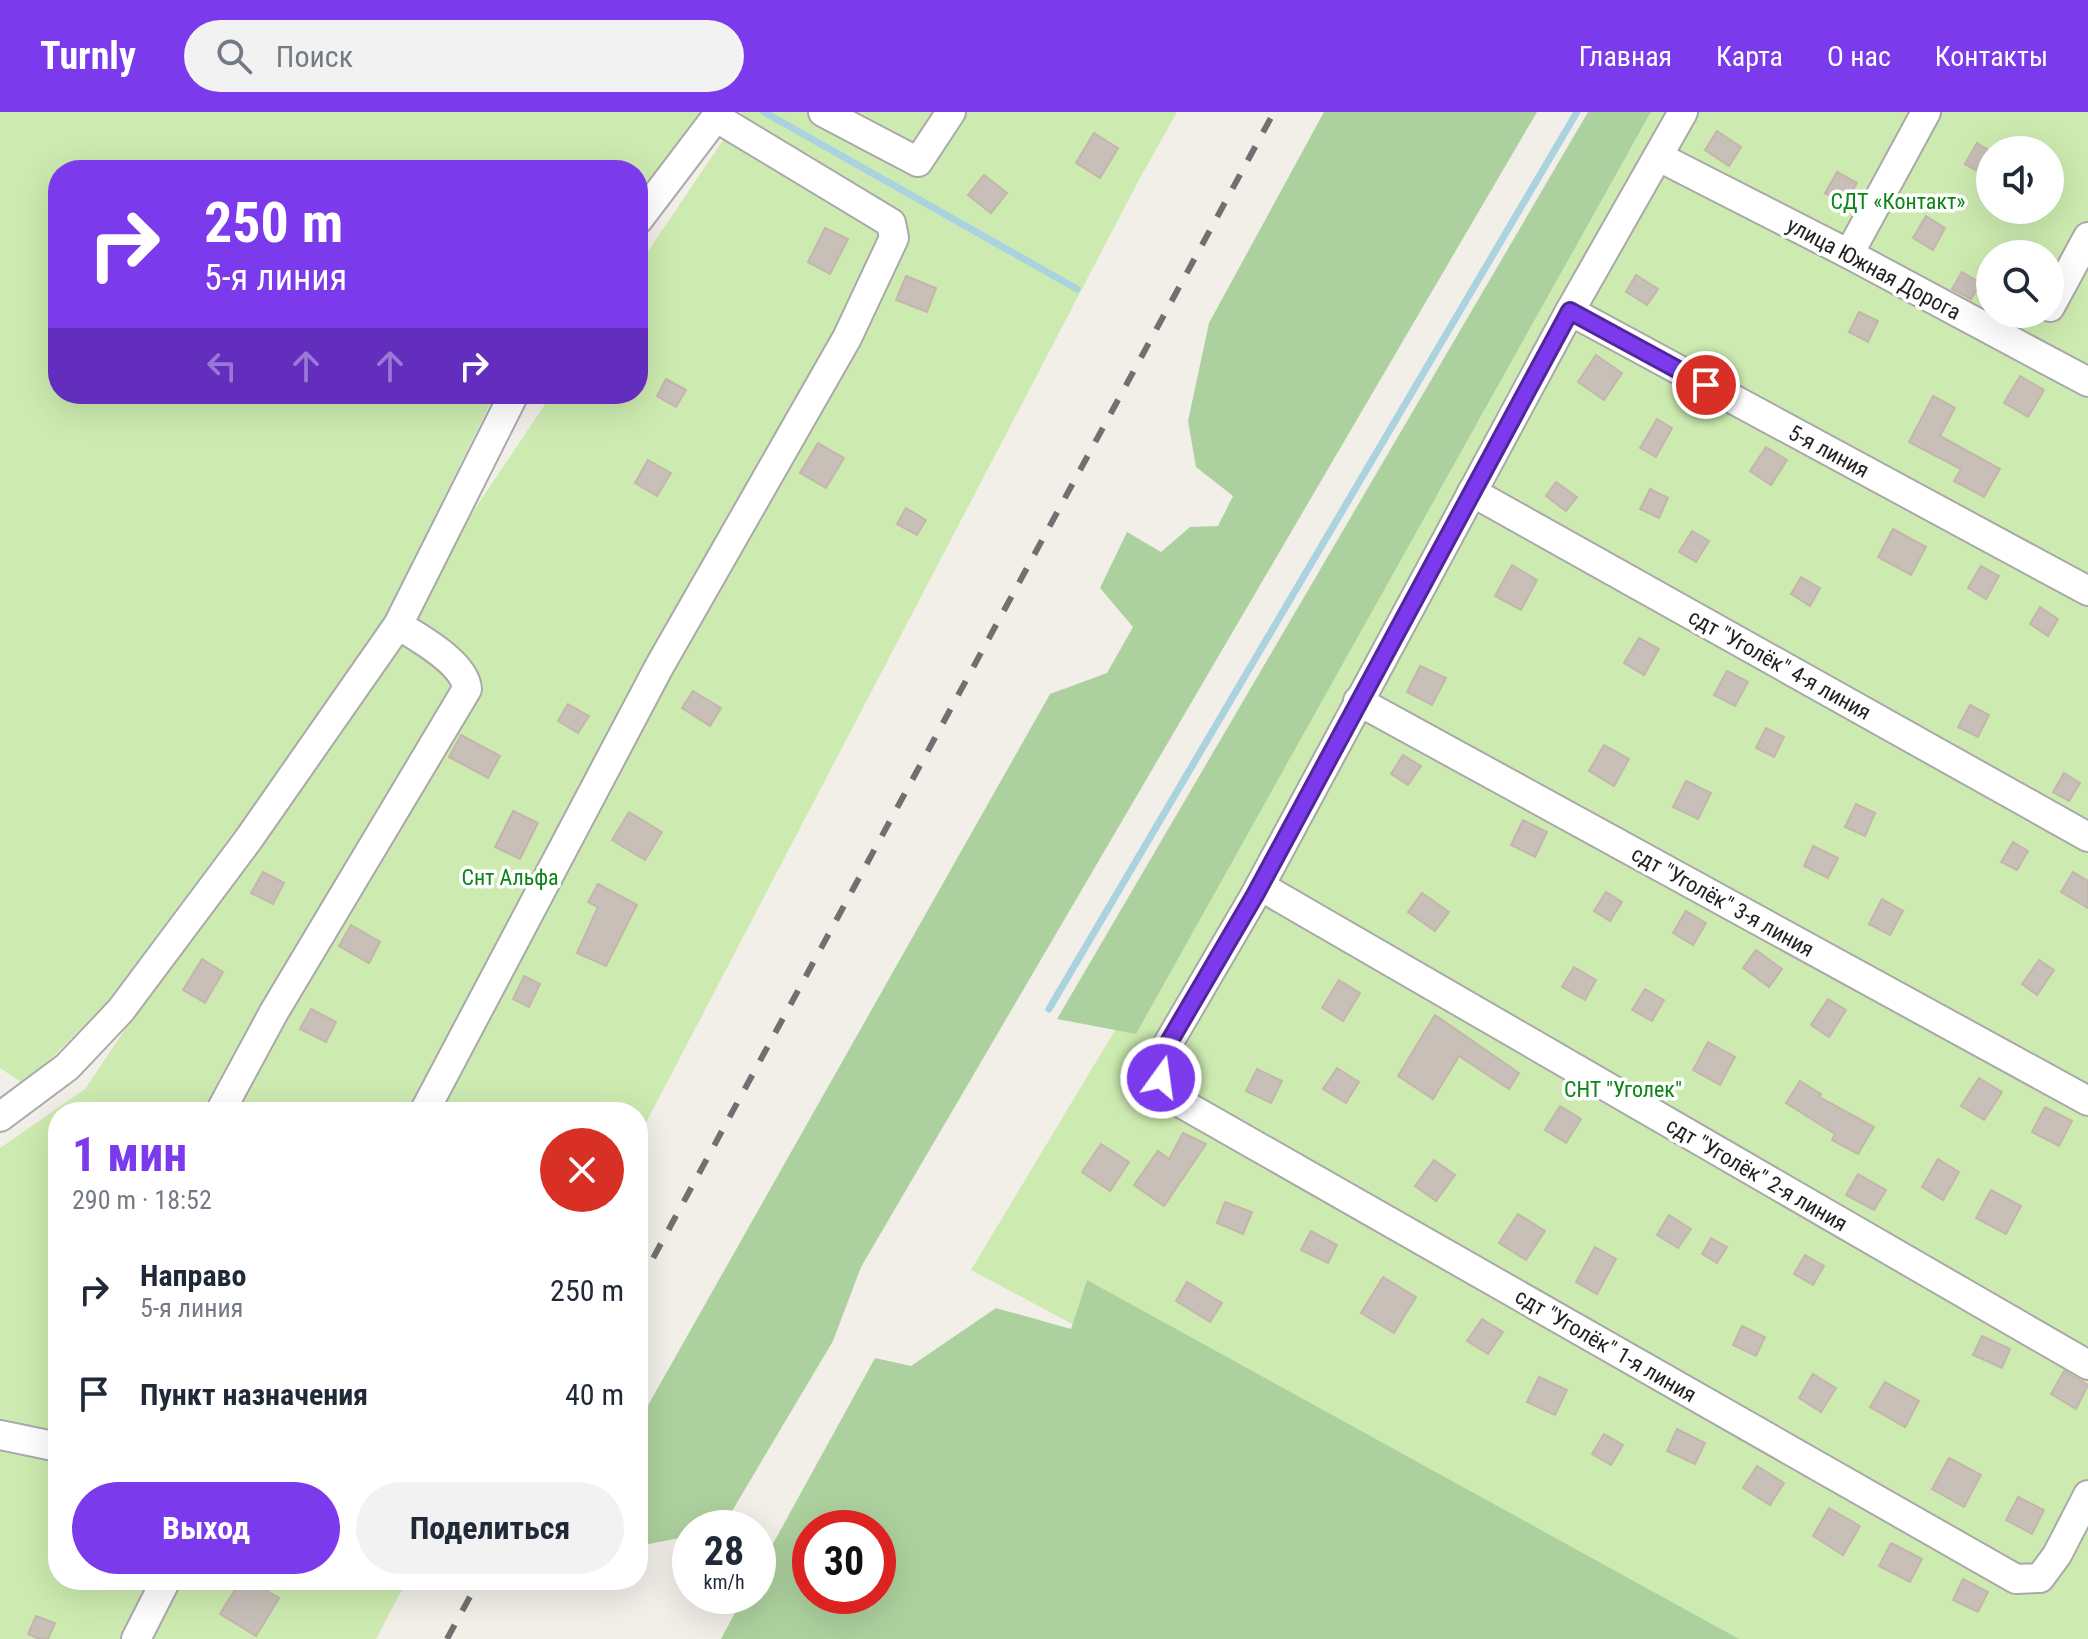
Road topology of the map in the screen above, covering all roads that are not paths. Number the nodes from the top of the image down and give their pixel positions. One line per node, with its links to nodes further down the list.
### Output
1 (823, 112): 2 (street)
2 (951, 112)
3 (1683, 112): 6 (street)
4 (1926, 112): 9 (street)
5 (719, 115): 7 (street); 24 (street)
6 (1659, 157): 9 (street, улица Южная Дорога); 11 (street)
7 (648, 207)
8 (2088, 237): 10 (street)
9 (1849, 254): 13 (street, улица Южная Дорога)
10 (2064, 281)
11 (1570, 311): 16 (street); 17 (street, 5-я линия)
12 (2038, 328): 13 (street)
13 (2027, 349): 14 (street, улица Южная Дорога)
14 (2088, 382)
15 (509, 404): 18 (street)
16 (1472, 492): 19 (street); 20 (street, сдт "Уголёк" 4-я линия)
17 (2088, 591)
18 (398, 625): 23 (street); 25 (street)
19 (1358, 701): 21 (street); 22 (street, сдт "Уголёк" 3-я линия)
20 (2088, 837)
21 (1260, 886): 26 (street, сдт "Уголёк" 2-я линия); 29 (street, сдт "Уголёк" 1-я линия)
22 (2088, 1101)
23 (225, 1102)
24 (429, 1102)
25 (0, 1117)
26 (2088, 1365)
27 (0, 1435): 28 (street)
28 (48, 1445)
29 (2088, 1495)
30 (161, 1590): 31 (street)
31 (136, 1639)

